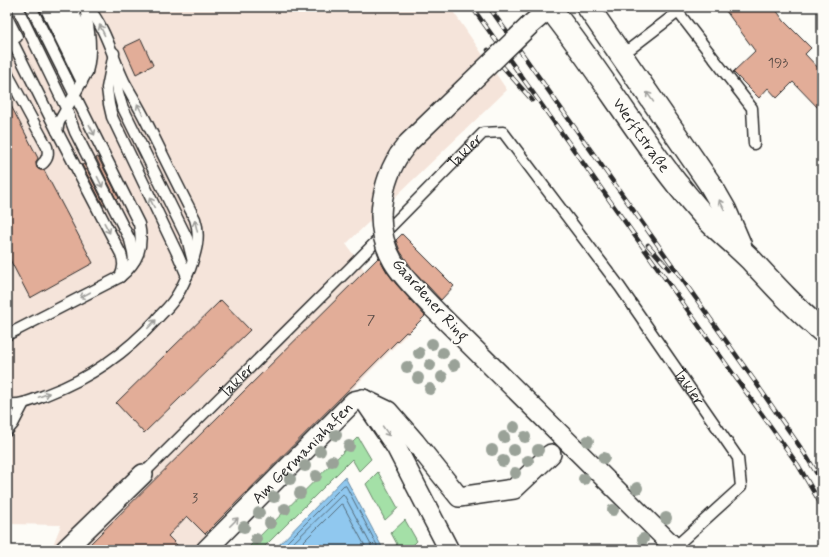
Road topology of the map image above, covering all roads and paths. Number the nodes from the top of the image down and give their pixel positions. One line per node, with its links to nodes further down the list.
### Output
1 (9, 7): 21 (lane)
2 (16, 7): 21 (lane)
3 (24, 7): 21 (lane)
4 (31, 7): 21 (lane)
5 (38, 7): 21 (lane)
6 (45, 7): 21 (lane)
7 (54, 7): 21 (lane)
8 (62, 7): 21 (lane)
9 (71, 7): 17 (lane)
10 (84, 7): 17 (lane)
11 (88, 7): 18 (lane, one-way to 11)
12 (550, 7): 24 (main road, Werftstraße); 35 (street, Gaardener Ring, bridge)
13 (588, 7): 19 (main road, Werftstraße)
14 (678, 9): 19 (lane); 22 (lane)
15 (7, 18): 21 (lane)
16 (7, 31): 21 (lane)
17 (90, 47): 21 (lane)
18 (114, 54): 25 (lane); 25 (lane, one-way to 18); 28 (lane, one-way to 18)
19 (622, 55): 24 (main road, Werftstraße, one-way to 19)
20 (7, 73): 23 (lane)
21 (72, 98): 26 (lane, one-way to 26); 26 (lane, one-way to 26); 27 (lane, one-way to 27)
22 (754, 144)
23 (42, 164)
24 (744, 254): 29 (main road, Werftstraße)
25 (192, 262): 28 (lane)
26 (134, 263): 27 (lane)
27 (120, 276): 30 (lane, one-way to 30)
28 (187, 276): 32 (lane, one-way to 28)
29 (822, 331)
30 (7, 336)
31 (363, 399): 36 (street); 40 (street, Am Germaniahafen, one-way to 31); 41 (street, Am Germaniahafen, one-way to 41)
32 (24, 403): 33 (lane); 34 (lane)
33 (7, 404)
34 (7, 431)
35 (565, 439): 36 (lane); 38 (street, Gaardener Ring)
36 (551, 454)
37 (143, 474): 38 (lane, Takler); 39 (street, Takler)
38 (675, 549)
39 (65, 550)
40 (206, 550)
41 (449, 550)

